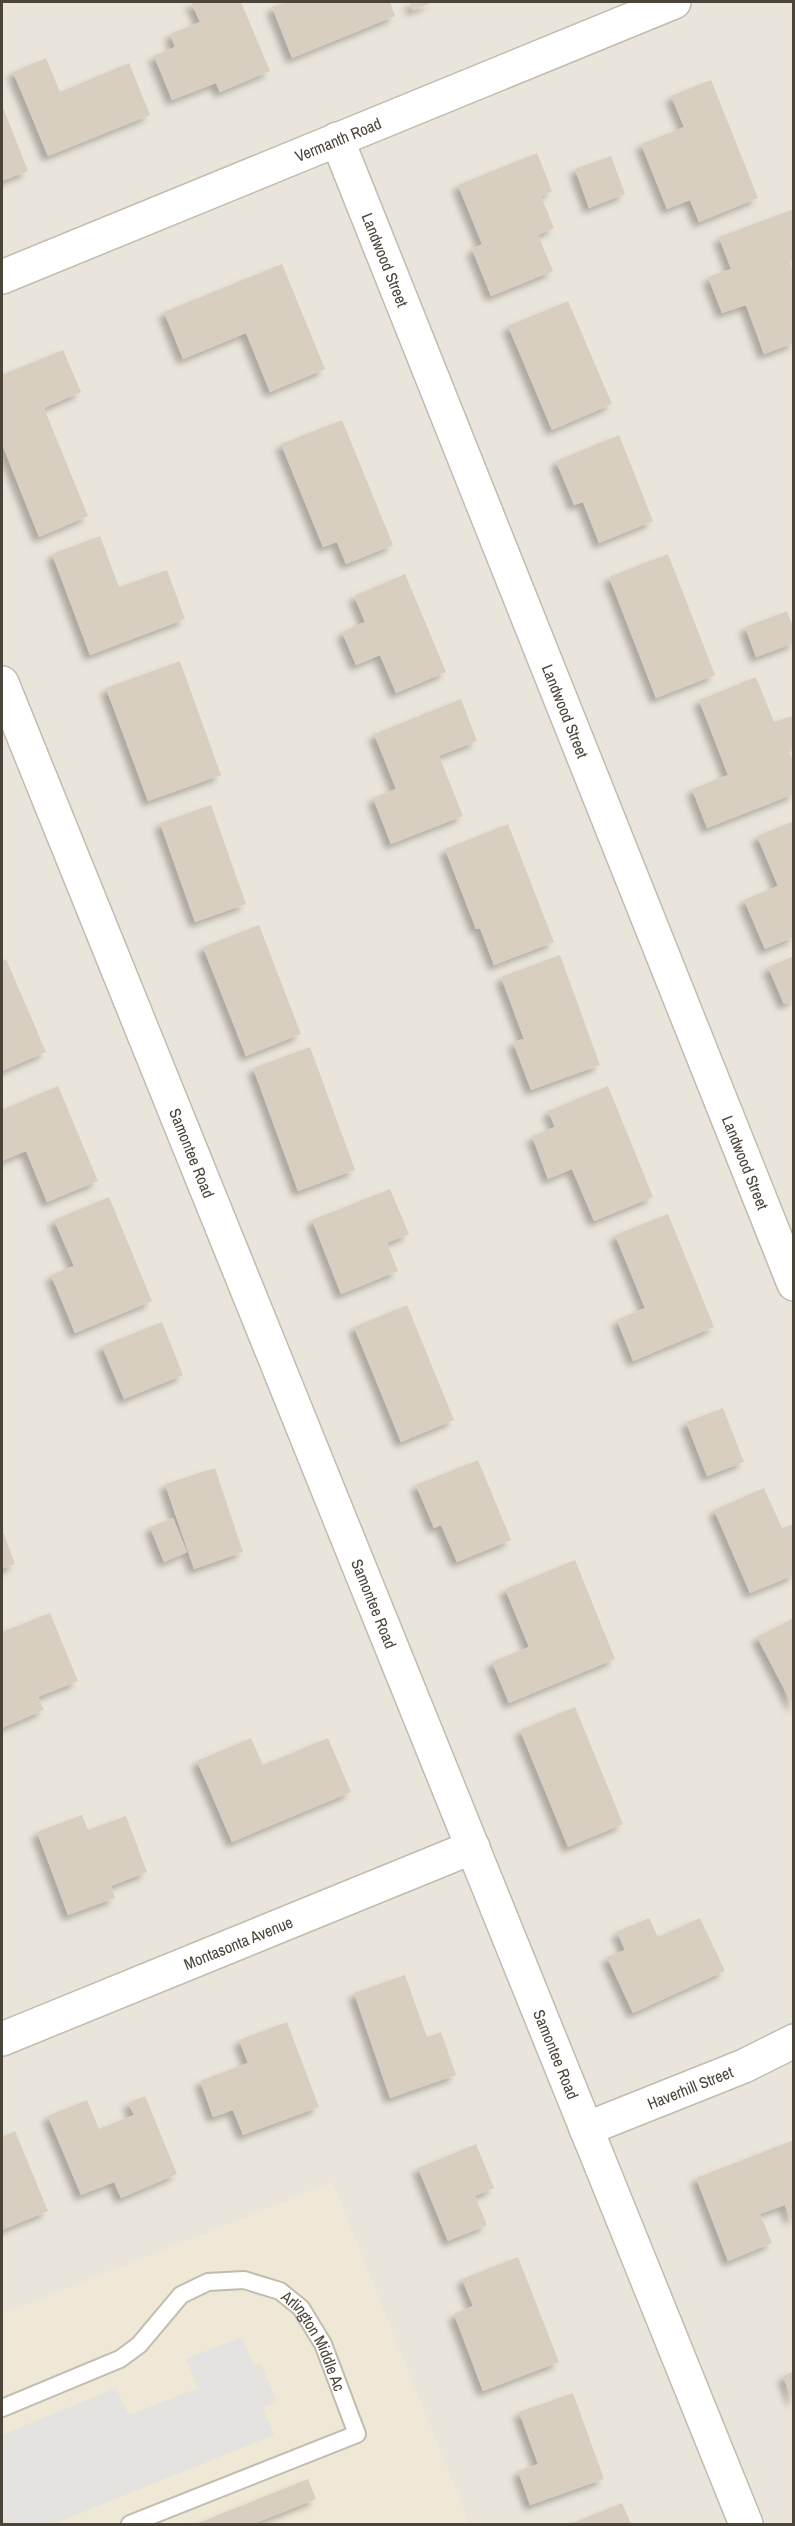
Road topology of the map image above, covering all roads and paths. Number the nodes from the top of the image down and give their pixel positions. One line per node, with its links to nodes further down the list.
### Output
1 (674, 2): 2 (street, Vermanth Road)
2 (337, 139): 3 (street, Vermanth Road); 5 (street, Landwood Street)
3 (2, 277)
4 (2, 683): 6 (street, Samontee Road)
5 (794, 1284)
6 (473, 1847): 7 (street, Montasonta Avenue); 9 (street, Samontee Road)
7 (3, 2034)
8 (794, 2041): 9 (street, Haverhill Street)
9 (586, 2130): 12 (street, Samontee Road)
10 (2, 2408): 11 (lane, Arlington Middle Ac)
11 (130, 2524)
12 (746, 2524)

